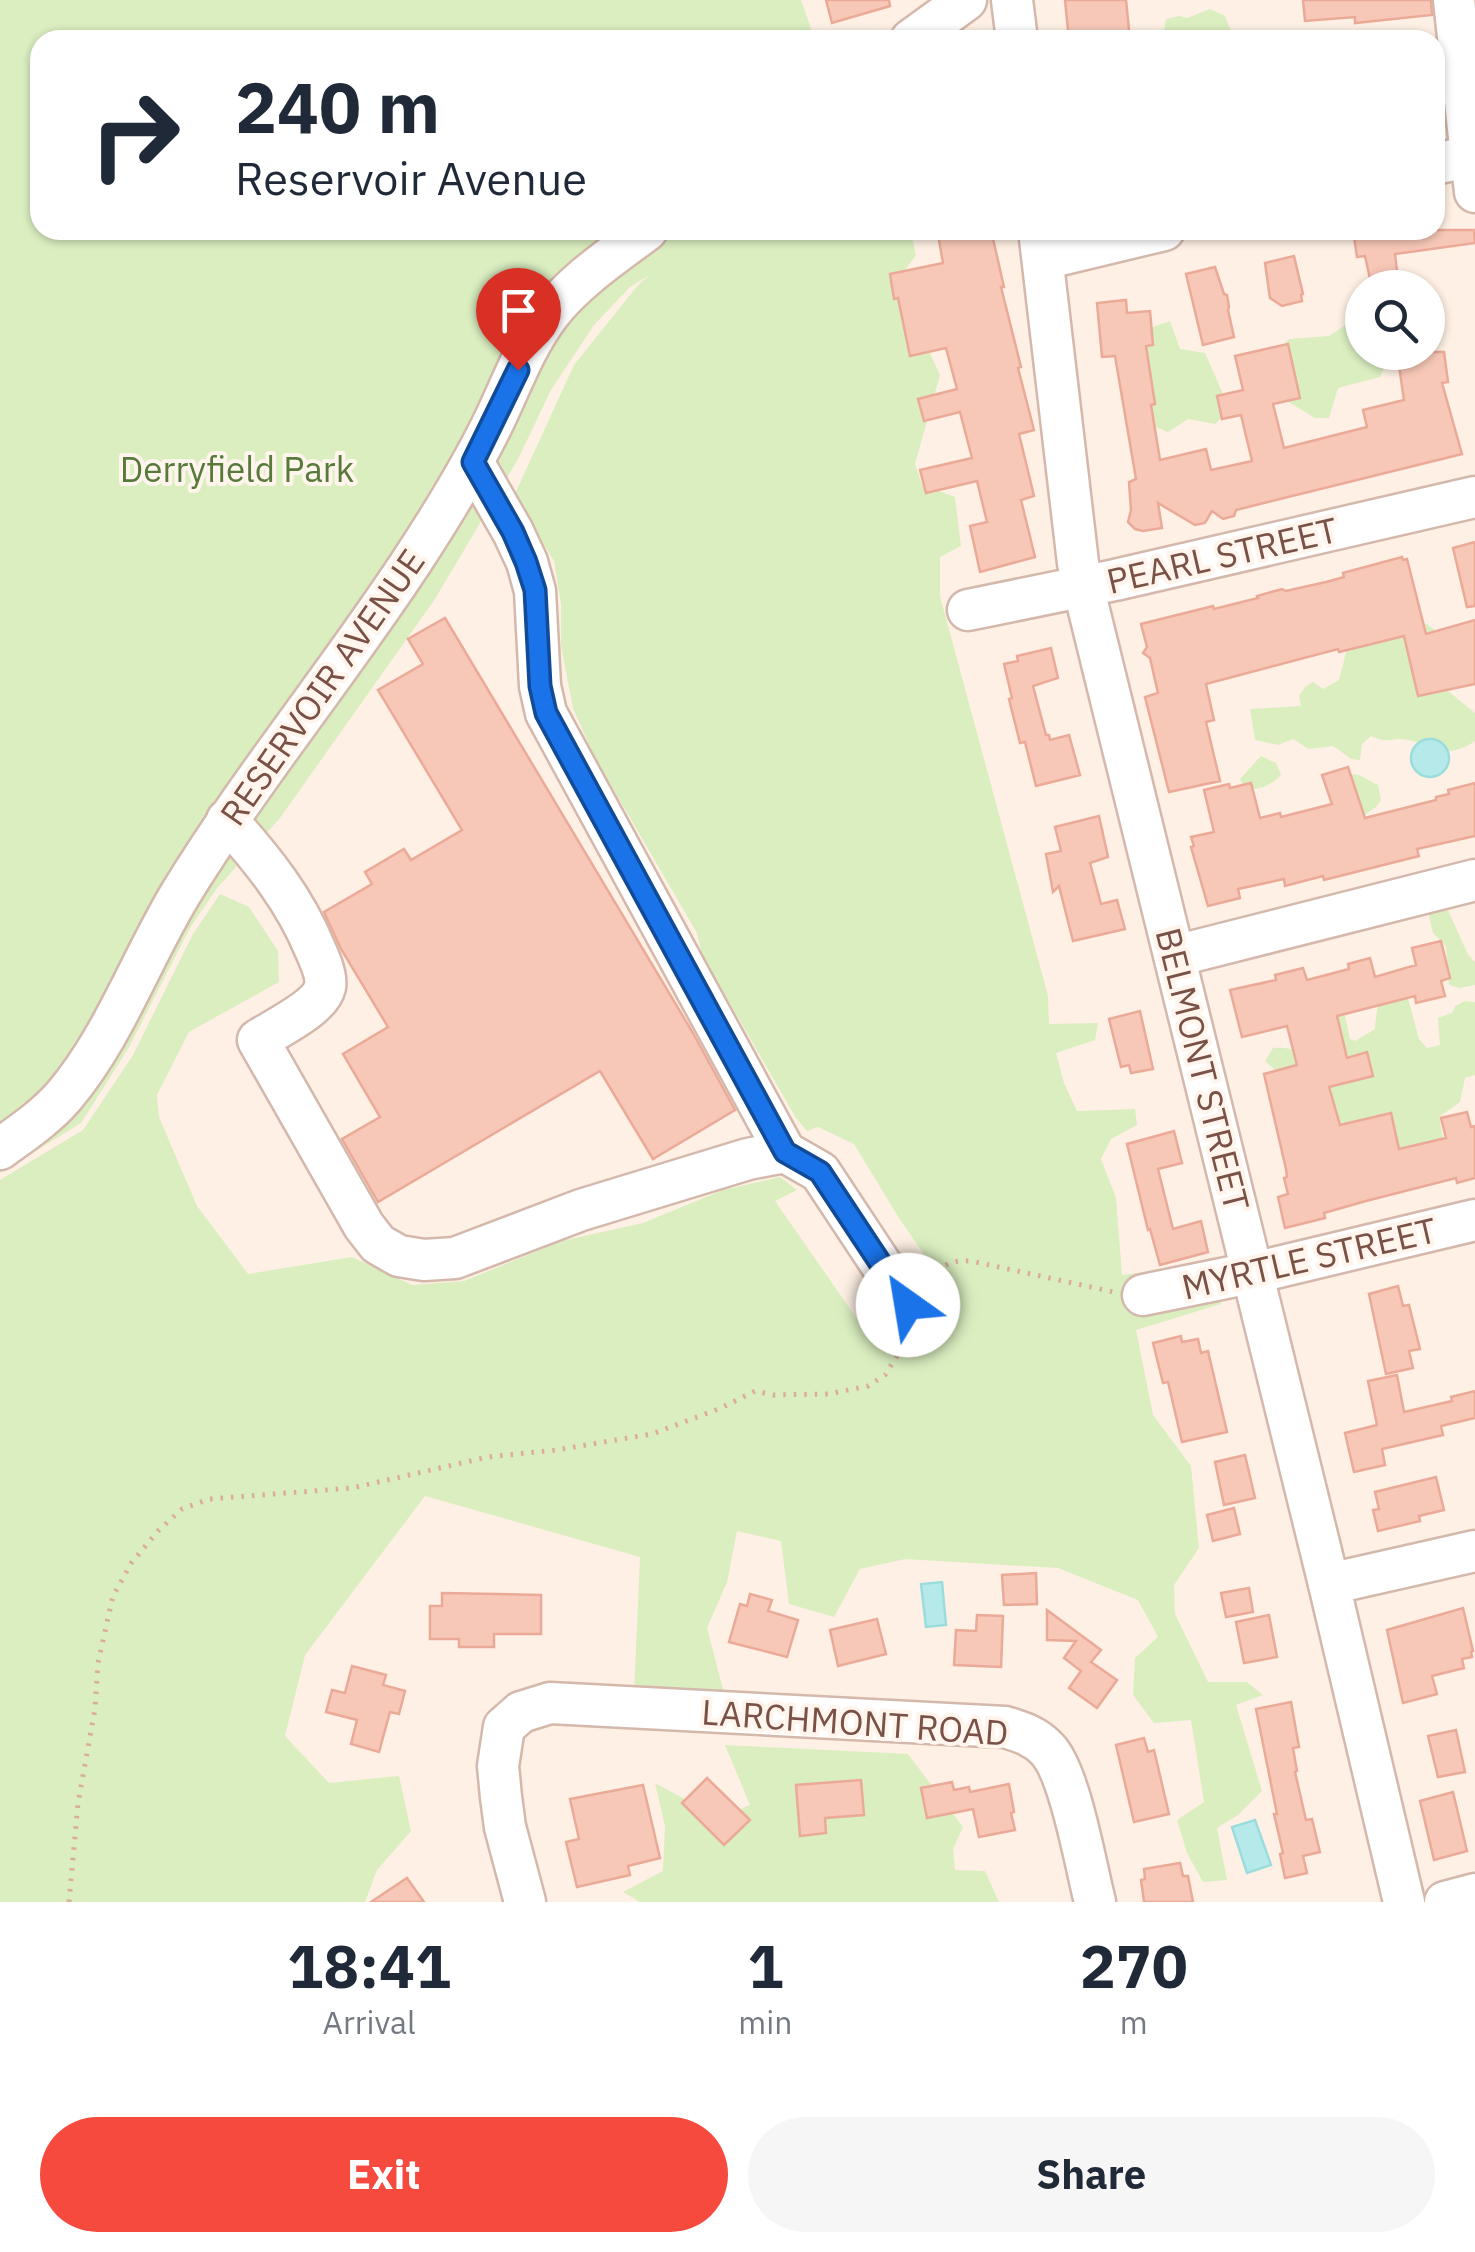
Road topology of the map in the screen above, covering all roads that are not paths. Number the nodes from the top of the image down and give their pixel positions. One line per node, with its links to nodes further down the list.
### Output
1 (966, 0): 4 (street)
2 (1012, 0): 5 (street)
3 (1454, 0): 6 (street)
4 (925, 30)
5 (1015, 30)
6 (1460, 171)
7 (634, 240): 10 (street, RESERVOIR AVENUE)
8 (1076, 240): 9 (street)
9 (1041, 244): 12 (street, BELMONT STREET)
10 (473, 462): 14 (street, RESERVOIR AVENUE); 18 (street)
11 (1475, 497): 12 (street, PEARL STREET)
12 (1083, 586): 13 (street, PEARL STREET); 16 (street, BELMONT STREET)
13 (968, 610)
14 (227, 820): 17 (street, RESERVOIR AVENUE); 18 (street)
15 (1475, 880): 16 (street)
16 (1175, 956): 20 (street, BELMONT STREET)
17 (0, 1149)
18 (785, 1152): 22 (street)
19 (1475, 1220): 20 (street, MYRTLE STREET)
20 (1252, 1272): 21 (street, MYRTLE STREET); 24 (street, BELMONT STREET)
21 (1143, 1295)
22 (908, 1305)
23 (1475, 1550): 24 (street)
24 (1329, 1584): 28 (street, BELMONT STREET)
25 (1475, 1894): 29 (street)
26 (525, 1902): 27 (street, LARCHMONT ROAD)
27 (1094, 1902)
28 (1404, 1902)
29 (1444, 1902)

